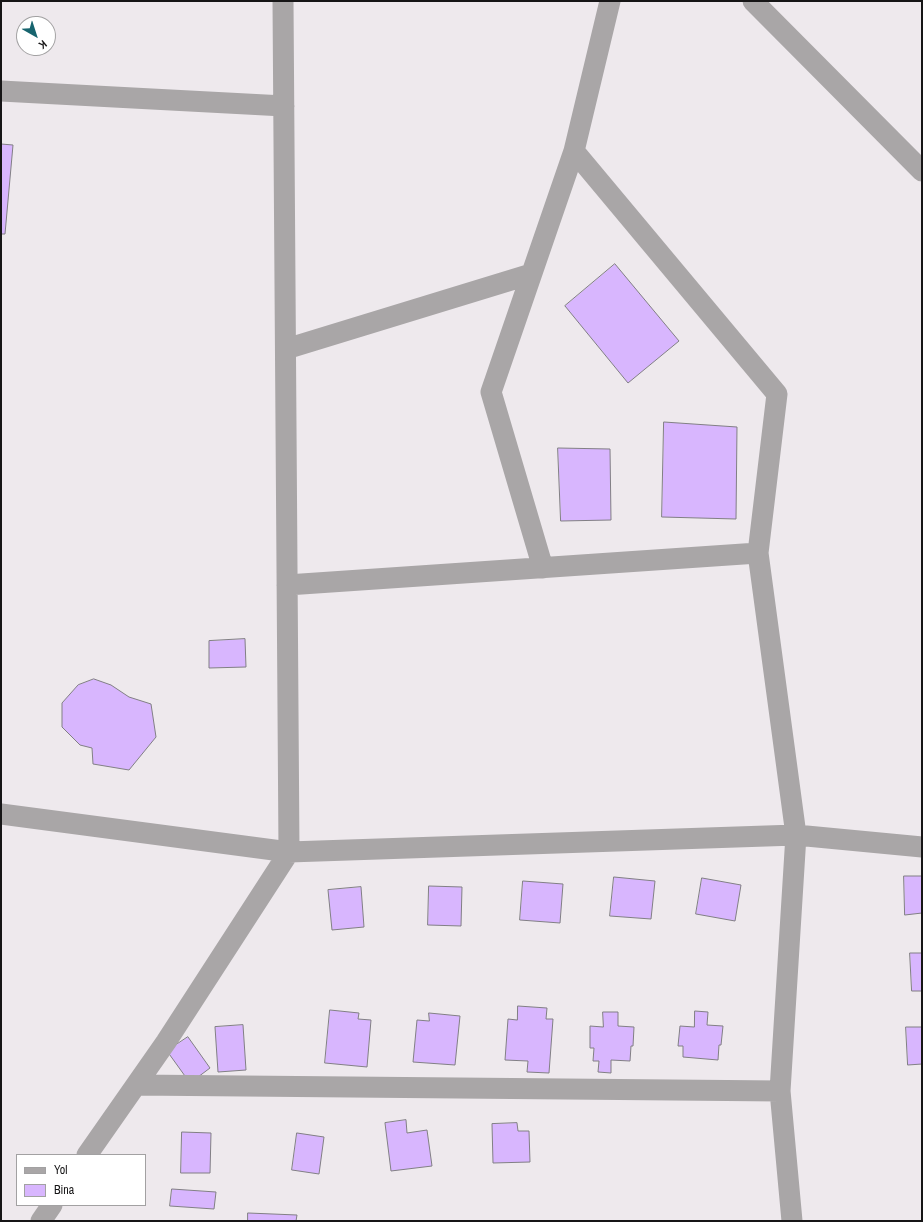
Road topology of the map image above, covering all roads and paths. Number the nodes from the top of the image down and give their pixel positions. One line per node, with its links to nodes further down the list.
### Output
1 (283, 1): 5 (street)
2 (610, 1): 6 (street)
3 (753, 1): 7 (street)
4 (1, 91): 5 (street)
5 (284, 106): 9 (street)
6 (574, 150): 8 (street); 10 (street)
7 (922, 171)
8 (531, 274): 9 (street); 11 (street)
9 (286, 349): 12 (street)
10 (758, 553): 11 (street); 14 (street)
11 (543, 568): 12 (street)
12 (287, 585): 16 (street)
13 (1, 814): 16 (street)
14 (796, 835): 15 (street); 16 (street); 18 (street)
15 (922, 847)
16 (289, 852): 17 (street)
17 (136, 1085): 18 (street); 19 (street)
18 (780, 1091): 22 (street)
19 (88, 1154)
20 (51, 1206): 21 (street)
21 (41, 1221)
22 (792, 1221)

